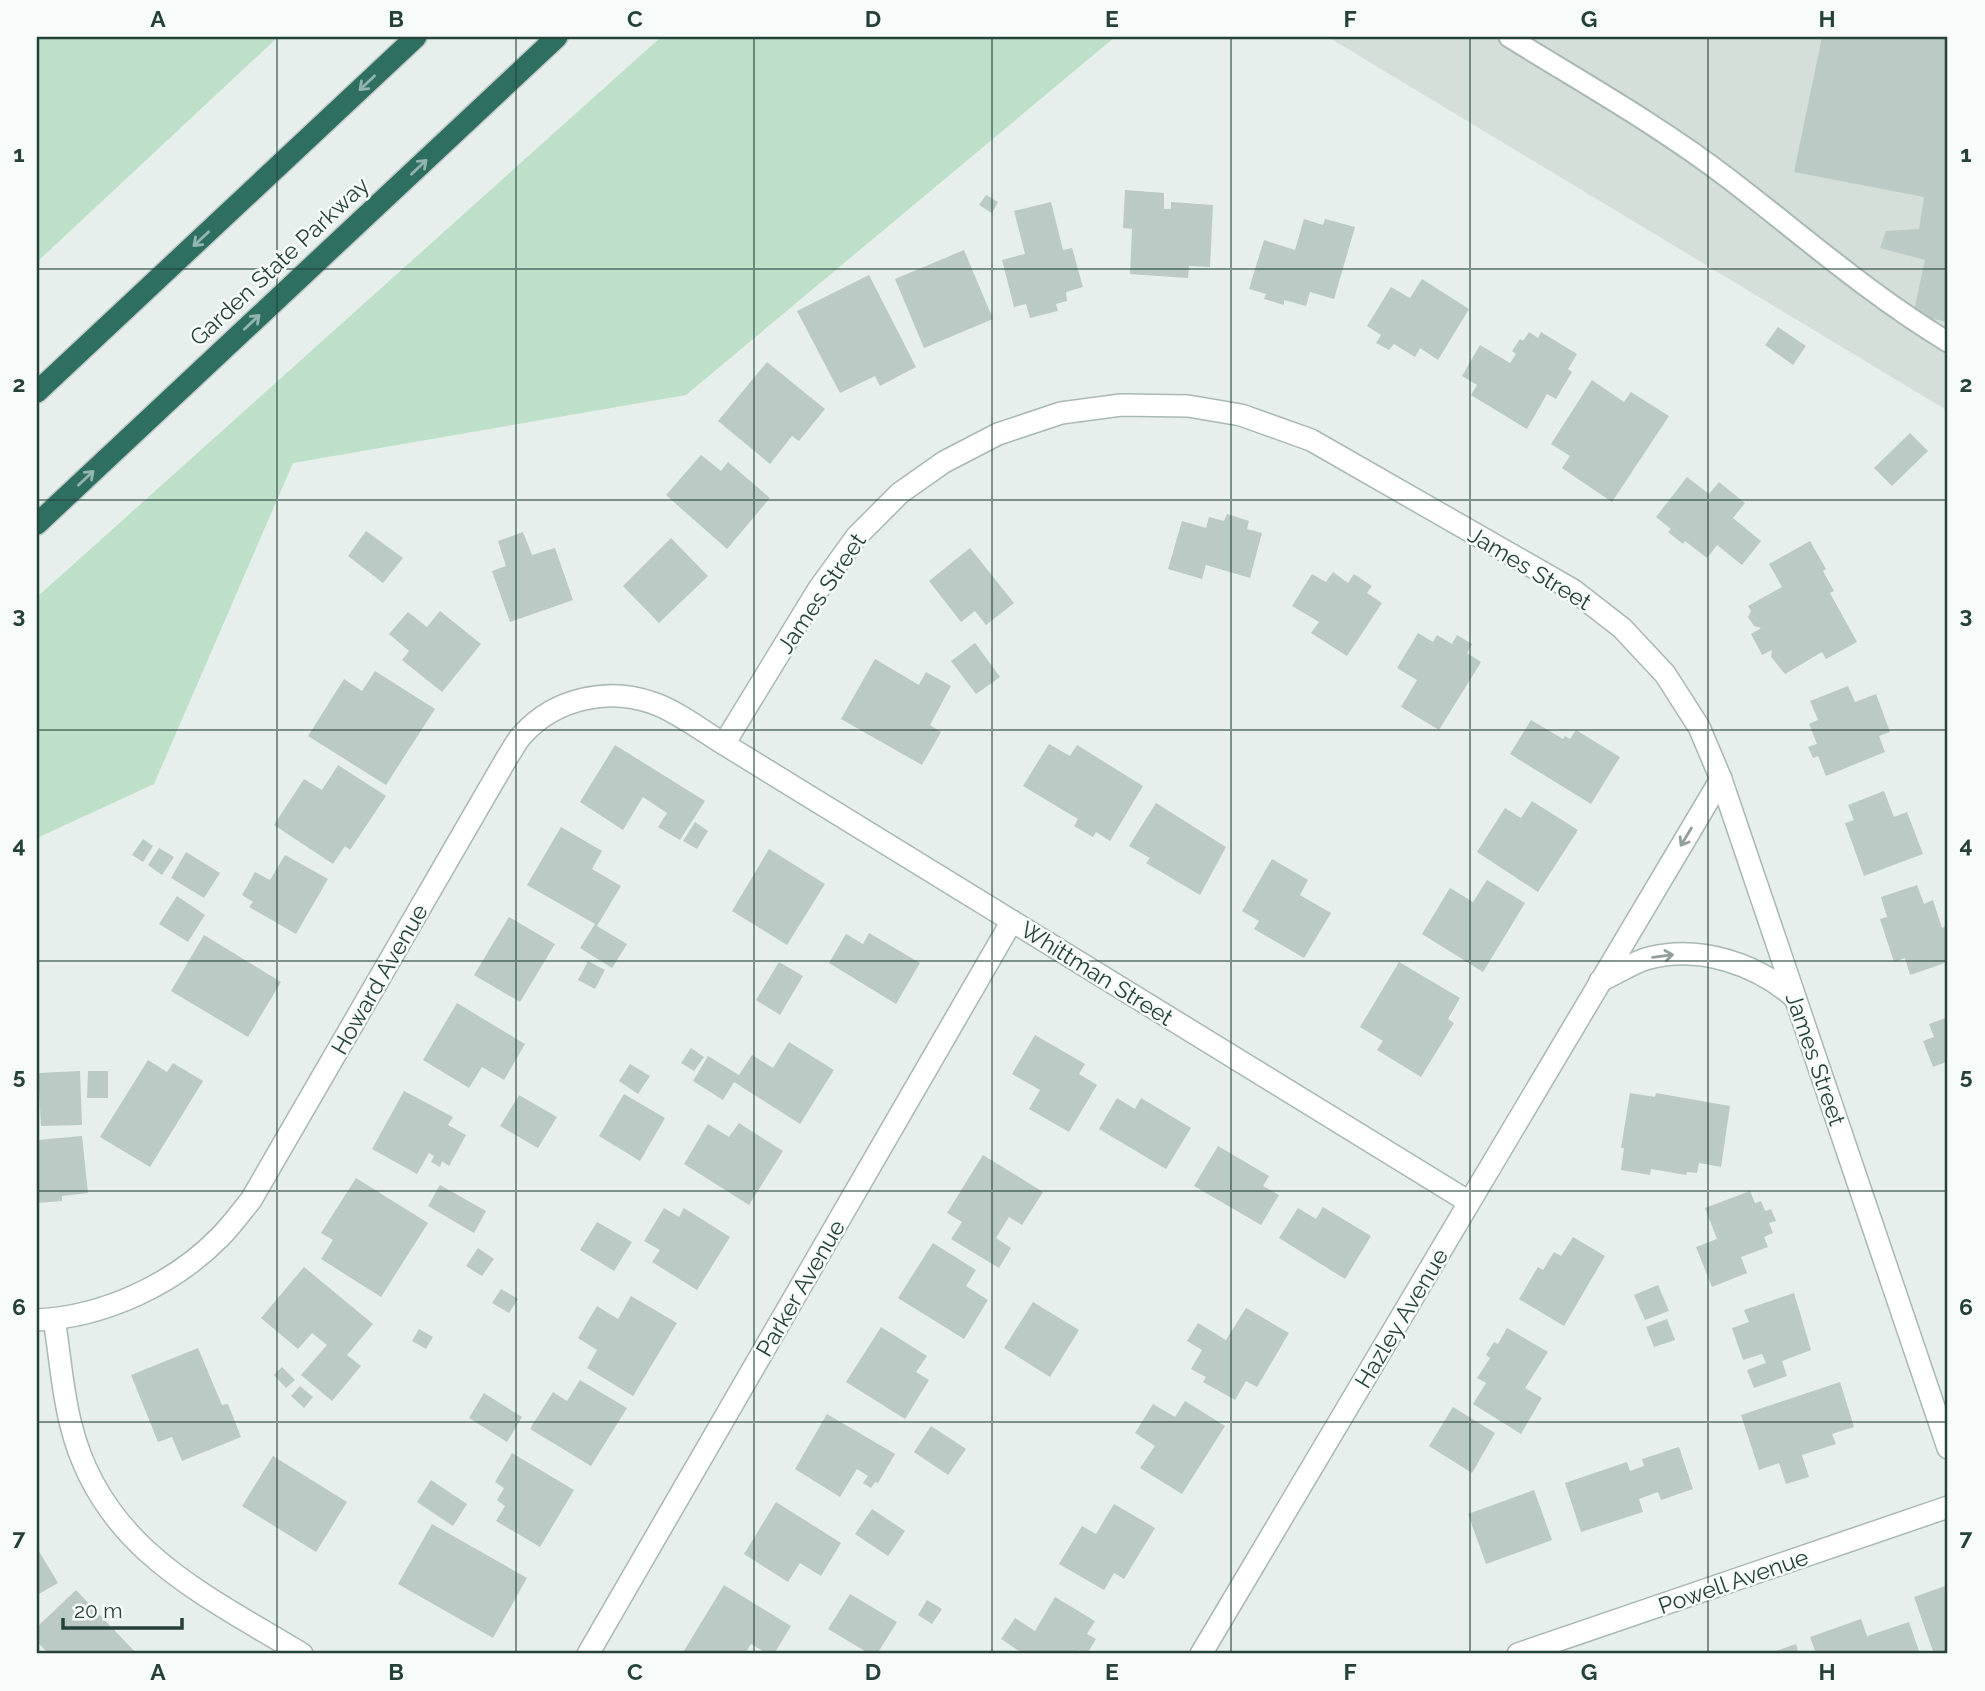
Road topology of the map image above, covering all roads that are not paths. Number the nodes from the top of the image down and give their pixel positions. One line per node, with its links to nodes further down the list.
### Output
1 (416, 37): 5 (highway, one-way to 5)
2 (558, 37): 6 (highway, Garden State Parkway, one-way to 2)
3 (1510, 37): 4 (lane)
4 (1948, 342)
5 (37, 392)
6 (37, 524)
7 (724, 744): 8 (street, James Street); 9 (street, Whittman Street); 13 (street, Howard Avenue)
8 (1721, 779): 10 (street, Hazley Avenue, one-way to 10); 11 (street, James Street)
9 (1012, 921): 12 (street, Whittman Street); 17 (street, Parker Avenue)
10 (1601, 981): 11 (street, one-way to 11); 12 (street, Hazley Avenue)
11 (1795, 998): 14 (street, James Street)
12 (1469, 1202): 18 (street, Hazley Avenue)
13 (46, 1320): 16 (street)
14 (1948, 1448)
15 (1948, 1507): 19 (street, Powell Avenue)
16 (302, 1654)
17 (588, 1654)
18 (1201, 1654)
19 (1518, 1654)

